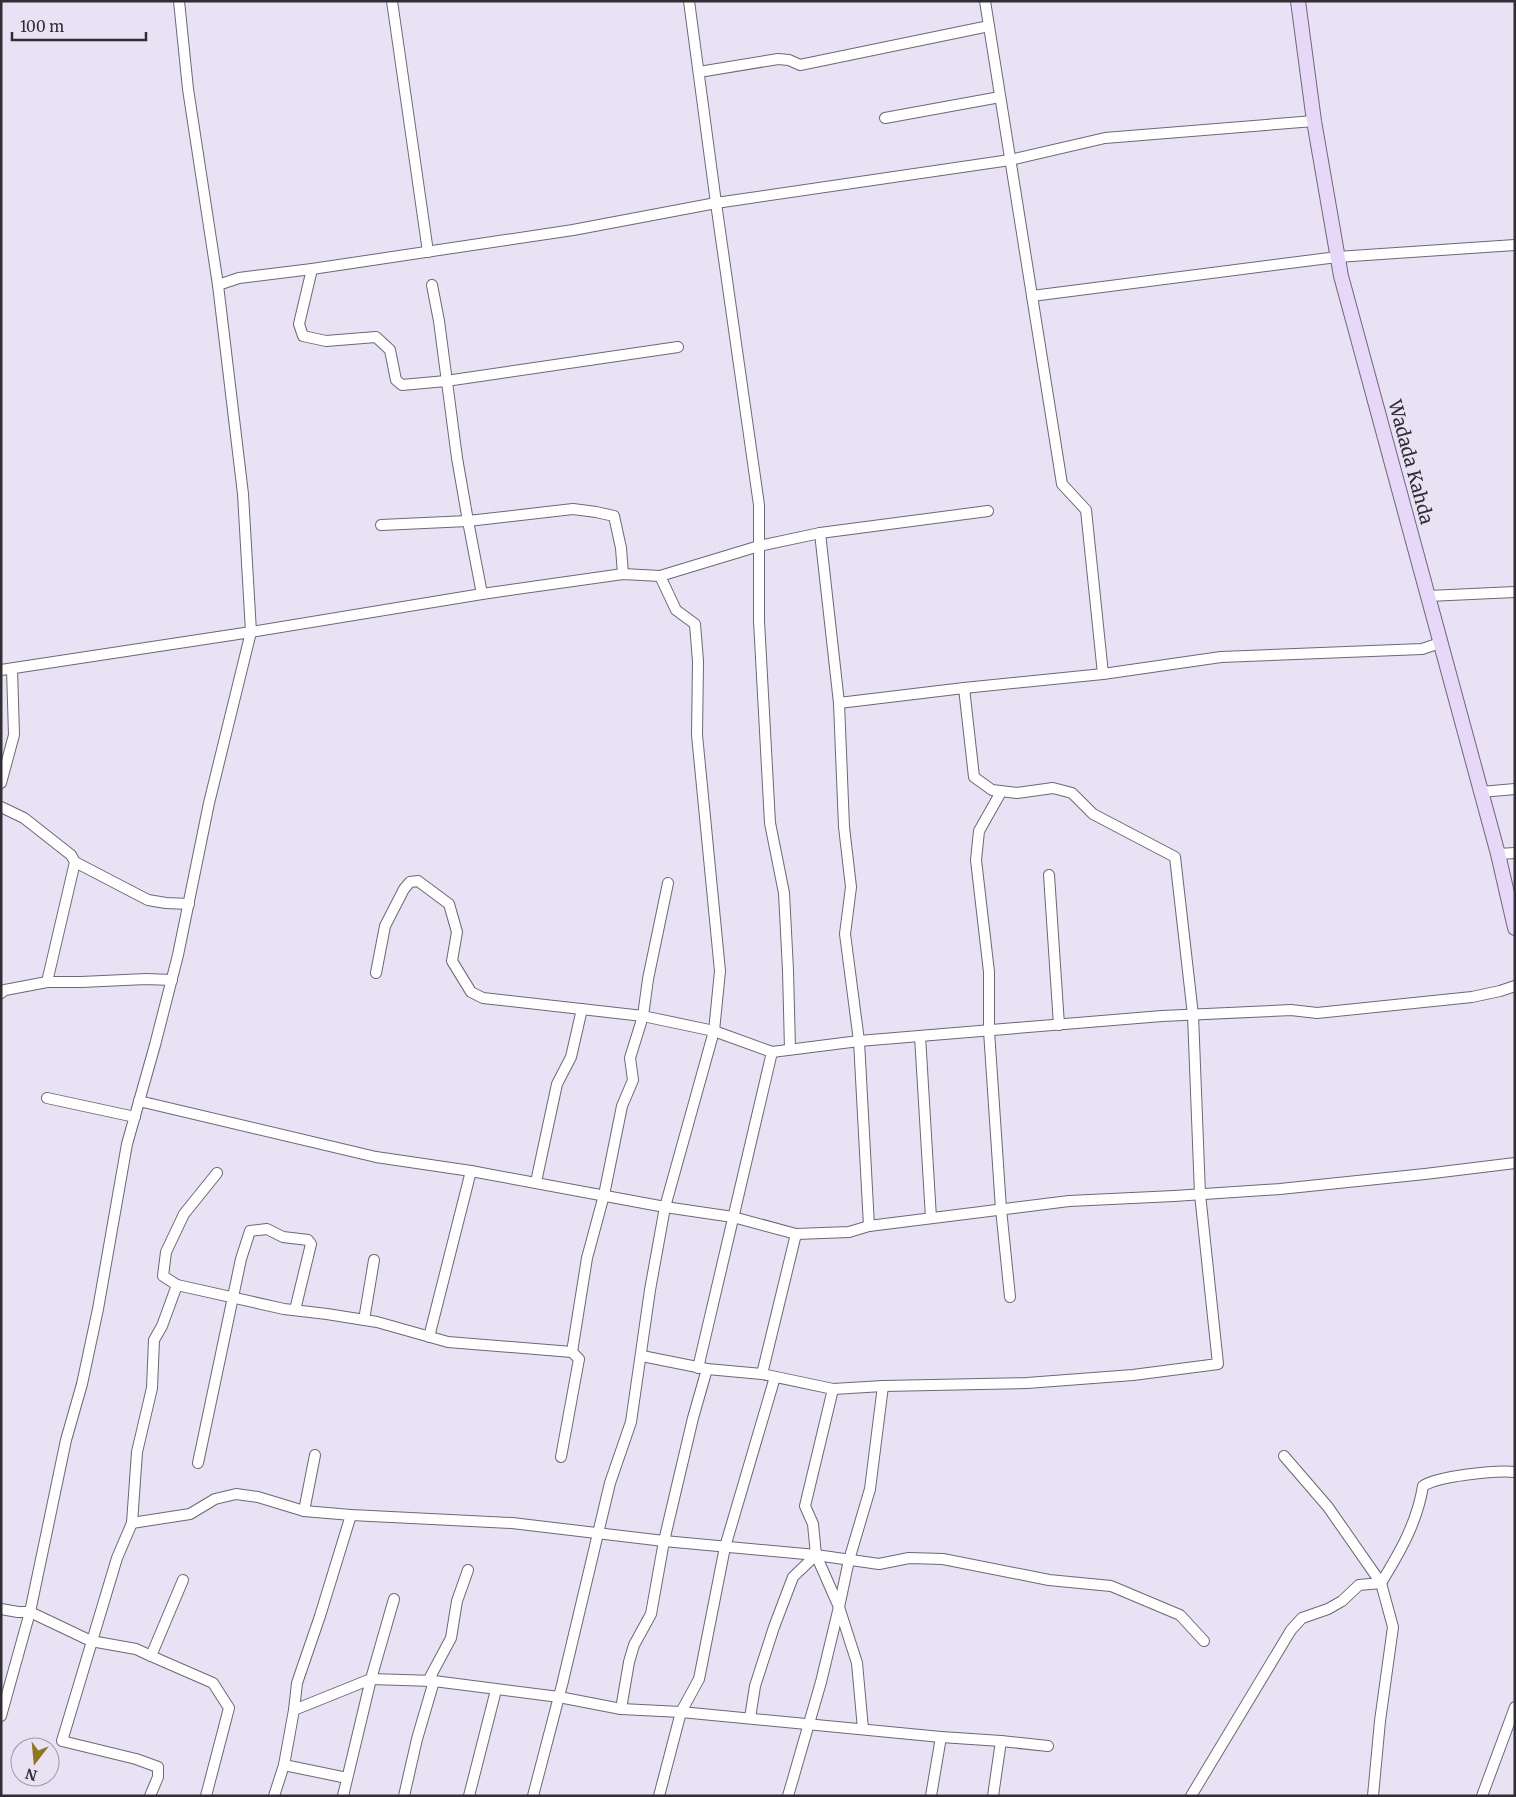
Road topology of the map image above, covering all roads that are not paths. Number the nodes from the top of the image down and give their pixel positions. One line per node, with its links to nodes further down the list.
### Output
1 (179, 1): 17 (street)
2 (392, 1): 14 (street)
3 (690, 1): 7 (street)
4 (985, 1): 6 (street)
5 (1298, 1): 10 (main road, Wadada Kahda)
6 (989, 26): 7 (street); 8 (street)
7 (699, 72): 12 (street)
8 (1000, 96): 9 (street); 11 (street)
9 (885, 118)
10 (1314, 121): 11 (street); 15 (main road, Wadada Kahda)
11 (1010, 160): 12 (street); 19 (street)
12 (716, 203): 14 (street); 26 (street)
13 (1515, 245): 15 (street)
14 (428, 252): 16 (street)
15 (1337, 257): 19 (street); 31 (main road, Wadada Kahda)
16 (312, 269): 17 (street); 21 (street)
17 (218, 285): 32 (street)
18 (432, 285): 21 (street)
19 (1032, 296): 36 (street)
20 (678, 347): 21 (street)
21 (446, 381): 23 (street)
22 (988, 511): 25 (street)
23 (468, 521): 24 (street); 27 (street); 30 (street)
24 (381, 526)
25 (820, 532): 26 (street); 38 (street)
26 (759, 546): 28 (street); 64 (street)
27 (623, 574): 28 (street); 30 (street)
28 (660, 576): 60 (street)
29 (1515, 592): 31 (street)
30 (482, 594): 32 (street)
31 (1428, 596): 33 (main road, Wadada Kahda)
32 (251, 632): 34 (street); 49 (street)
33 (1440, 643): 36 (street); 42 (main road, Wadada Kahda)
34 (12, 669): 35 (street); 39 (street)
35 (1, 670)
36 (1103, 674): 37 (street)
37 (964, 688): 38 (street); 41 (street)
38 (839, 703): 63 (street)
39 (1, 783)
40 (1515, 789): 42 (street)
41 (1002, 792): 57 (street); 61 (street)
42 (1481, 792): 45 (main road, Wadada Kahda)
43 (1, 806): 46 (street)
44 (1515, 853): 45 (street)
45 (1498, 854): 50 (main road, Wadada Kahda)
46 (75, 862): 49 (street); 53 (street)
47 (1050, 876): 59 (street)
48 (668, 883): 58 (street)
49 (189, 904): 52 (street)
50 (1515, 928)
51 (376, 973): 56 (street)
52 (172, 980): 53 (street); 67 (street)
53 (46, 982): 55 (street)
54 (1515, 986): 57 (street)
55 (3, 994)
56 (582, 1009): 58 (street); 72 (street)
57 (1193, 1015): 59 (street); 73 (street)
58 (643, 1016): 60 (street); 74 (street)
59 (1059, 1025): 61 (street)
60 (714, 1031): 65 (street); 75 (street)
61 (989, 1031): 62 (street); 76 (street)
62 (920, 1036): 63 (street); 78 (street)
63 (859, 1041): 64 (street); 79 (street)
64 (790, 1049): 65 (street)
65 (772, 1052): 77 (street)
66 (47, 1098): 68 (street)
67 (139, 1101): 68 (street); 70 (street)
68 (135, 1117): 114 (street)
69 (1515, 1163): 73 (street)
70 (471, 1171): 72 (street); 87 (street)
71 (216, 1172): 82 (street)
72 (536, 1182): 74 (street)
73 (1200, 1194): 76 (street); 93 (street)
74 (604, 1195): 75 (street); 88 (street)
75 (664, 1207): 77 (street); 89 (street)
76 (1001, 1209): 78 (street); 84 (street)
77 (733, 1218): 80 (street); 90 (street)
78 (931, 1218): 79 (street)
79 (870, 1226): 80 (street)
80 (796, 1234): 91 (street)
81 (374, 1260): 86 (street)
82 (177, 1285): 83 (street); 102 (street)
83 (232, 1297): 85 (street); 85 (street); 98 (street)
84 (1010, 1297)
85 (295, 1310): 86 (street)
86 (364, 1320): 87 (street)
87 (429, 1337): 88 (street)
88 (572, 1352): 97 (street)
89 (642, 1356): 90 (street); 103 (street)
90 (703, 1368): 91 (street); 104 (street)
91 (762, 1374): 92 (street)
92 (775, 1377): 94 (street); 105 (street)
93 (883, 1386): 94 (street); 107 (street)
94 (833, 1389): 106 (street)
95 (315, 1456): 100 (street)
96 (1284, 1456): 110 (street)
97 (560, 1458)
98 (198, 1463)
99 (1515, 1472): 110 (street)
100 (304, 1511): 101 (street); 102 (street)
101 (351, 1515): 103 (street); 124 (street)
102 (132, 1523): 115 (street)
103 (598, 1532): 104 (street); 121 (street)
104 (664, 1540): 105 (street); 123 (street)
105 (726, 1547): 106 (street); 125 (street)
106 (816, 1555): 107 (street); 112 (street); 127 (street)
107 (849, 1560): 112 (street); 116 (street)
108 (468, 1570): 119 (street)
109 (183, 1580): 117 (street)
110 (1381, 1583): 146 (street); 147 (street)
111 (394, 1599): 118 (street)
112 (839, 1607): 128 (street); 129 (street)
113 (1, 1610): 114 (street)
114 (30, 1612): 115 (street); 126 (street)
115 (91, 1641): 117 (street); 135 (street)
116 (1204, 1641)
117 (152, 1656): 136 (street)
118 (371, 1679): 119 (street); 124 (street); 134 (street)
119 (431, 1681): 120 (street); 139 (street)
120 (496, 1690): 121 (street); 140 (street)
121 (559, 1697): 123 (street); 141 (street)
122 (1515, 1707): 148 (street)
123 (621, 1709): 125 (street)
124 (294, 1710): 133 (street)
125 (681, 1712): 127 (street); 142 (street)
126 (1, 1716)
127 (750, 1718): 128 (street)
128 (808, 1723): 129 (street); 143 (street)
129 (863, 1729): 130 (street)
130 (941, 1737): 131 (street); 144 (street)
131 (1001, 1740): 132 (street); 145 (street)
132 (1048, 1746)
133 (284, 1766): 134 (street); 137 (street)
134 (347, 1778): 138 (street)
135 (150, 1796)
136 (206, 1796)
137 (274, 1796)
138 (343, 1796)
139 (404, 1796)
140 (469, 1796)
141 (532, 1796)
142 (659, 1796)
143 (788, 1796)
144 (931, 1796)
145 (993, 1796)
146 (1191, 1796)
147 (1373, 1796)
148 (1482, 1796)

